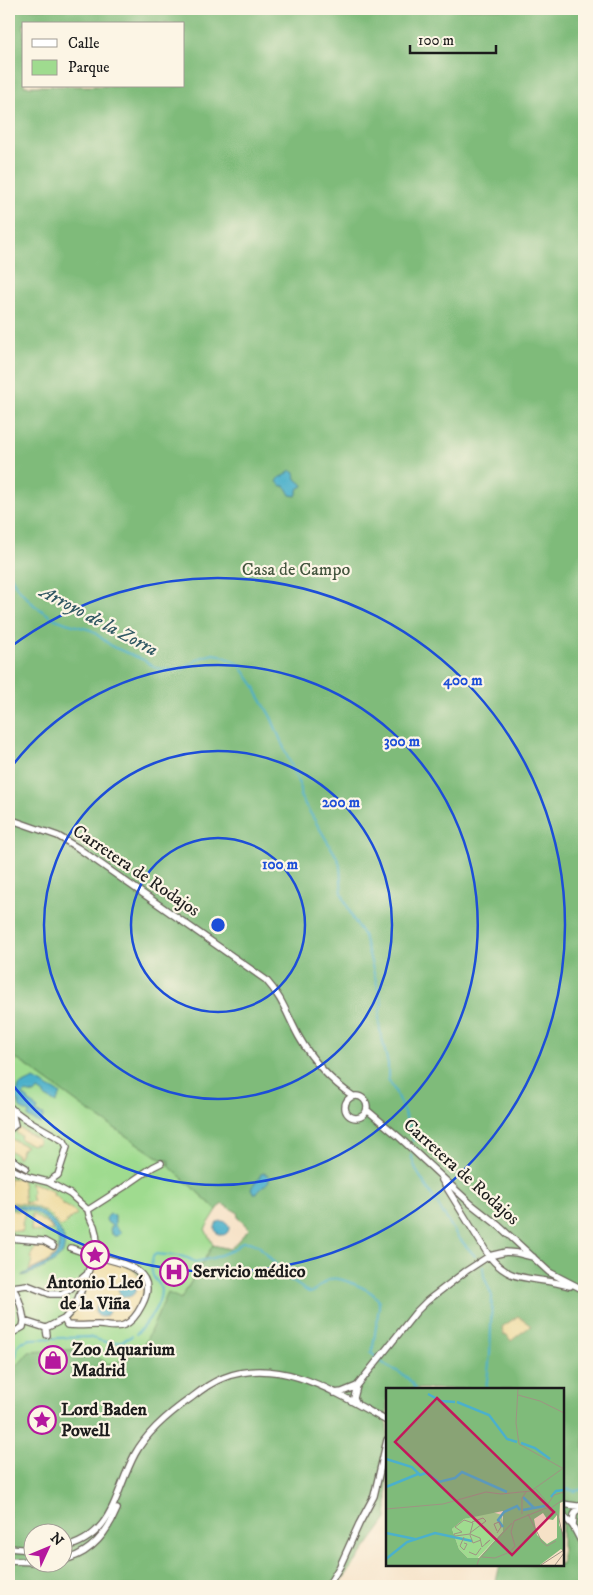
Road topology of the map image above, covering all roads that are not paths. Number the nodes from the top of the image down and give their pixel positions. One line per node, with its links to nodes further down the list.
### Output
1 (9, 819): 2 (street, Carretera de Rodajos)
2 (353, 1096): 4 (street); 4 (street)
3 (10, 1108): 5 (street); 11 (street)
4 (367, 1110): 10 (street, Carretera de Rodajos)
5 (9, 1130)
6 (9, 1158): 9 (street)
7 (161, 1163): 14 (street)
8 (9, 1168): 12 (street)
9 (26, 1168)
10 (437, 1172): 19 (street); 20 (street, Carretera de Rodajos)
11 (58, 1175): 12 (street); 13 (street)
12 (48, 1182): 13 (street)
13 (61, 1188): 14 (street)
14 (88, 1210): 18 (street)
15 (9, 1238): 16 (street)
16 (53, 1246)
17 (71, 1248): 18 (street)
18 (94, 1256): 21 (street); 25 (street)
19 (489, 1256): 20 (street); 23 (street); 30 (street)
20 (535, 1258): 23 (street, Carretera de Rodajos)
21 (86, 1275): 22 (street); 25 (street)
22 (10, 1285): 26 (street)
23 (577, 1288): 24 (street)
24 (584, 1290)
25 (64, 1319): 27 (street)
26 (24, 1320): 27 (street); 28 (street)
27 (46, 1328): 29 (street)
28 (9, 1333)
29 (47, 1335)
30 (355, 1387): 31 (street); 32 (street); 33 (street)
31 (333, 1392): 32 (street); 36 (street)
32 (348, 1400): 33 (street)
33 (360, 1407): 34 (street)
34 (386, 1420)
35 (386, 1444): 48 (street)
36 (125, 1480): 41 (street); 45 (street)
37 (563, 1504): 38 (street)
38 (582, 1507): 40 (street)
39 (563, 1515): 40 (street)
40 (573, 1526): 42 (street)
41 (72, 1545)
42 (584, 1545)
43 (9, 1548): 44 (street)
44 (22, 1549)
45 (72, 1558)
46 (9, 1561): 47 (street)
47 (22, 1561)
48 (328, 1586)

